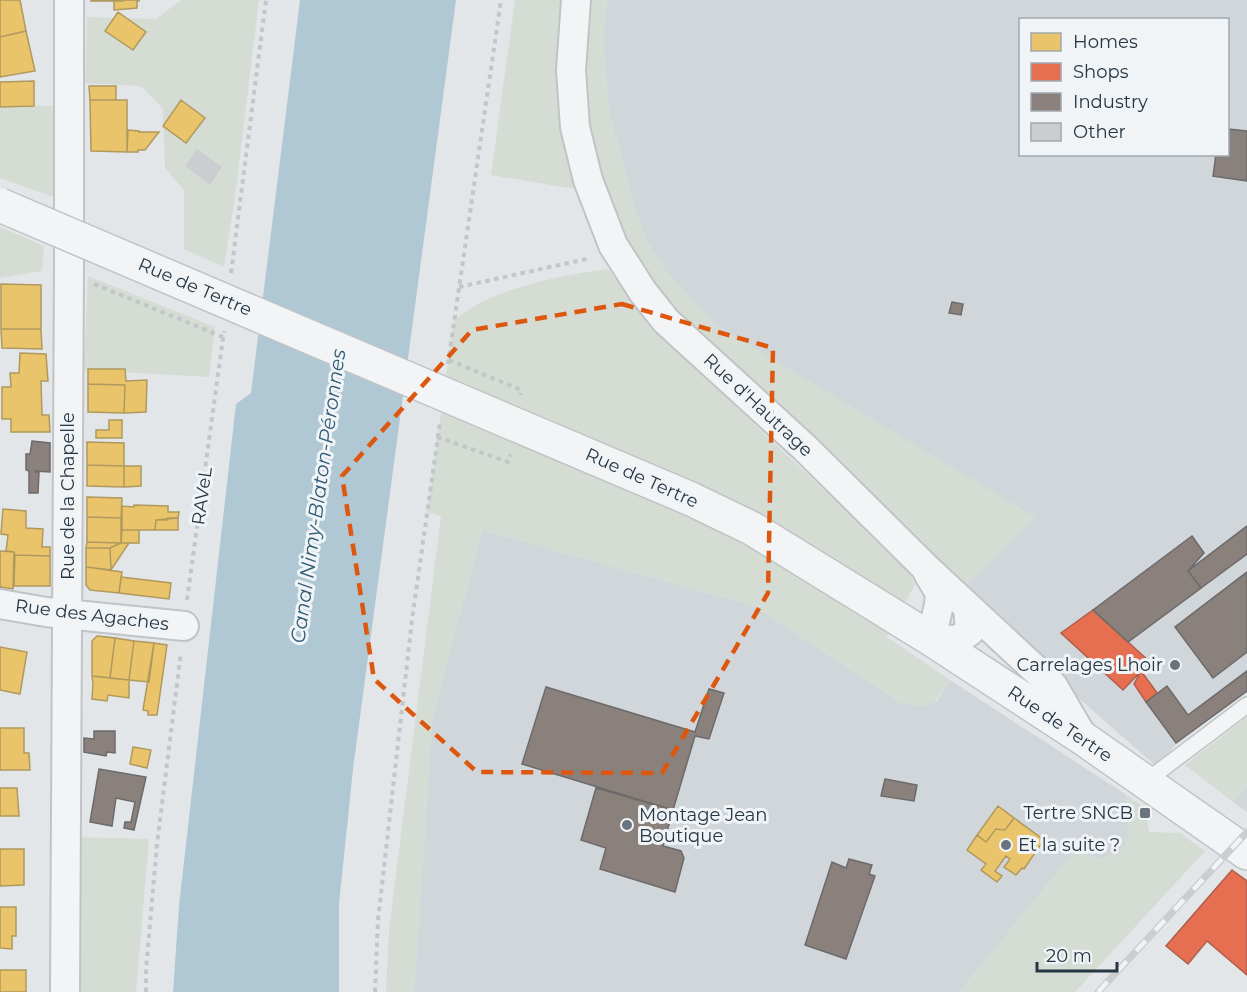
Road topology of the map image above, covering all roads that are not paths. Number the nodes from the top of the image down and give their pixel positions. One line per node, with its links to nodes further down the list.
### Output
1 (69, 0): 7 (street, Rue de la Chapelle)
2 (576, 0): 4 (street, Rue d'Hautrage)
3 (0, 205): 9 (street, Rue de Tertre, bridge)
4 (926, 568): 6 (street, Rue d'Hautrage); 9 (street)
5 (0, 604): 7 (street, Rue des Agaches)
6 (968, 607): 9 (street); 11 (street, Rue d'Hautrage)
7 (68, 613): 8 (street, Rue des Agaches); 14 (street, Rue de la Chapelle)
8 (184, 626)
9 (931, 639): 11 (street, Rue de Tertre)
10 (1247, 705): 12 (lane)
11 (1084, 739): 12 (street, Rue de Tertre)
12 (1145, 782): 13 (street, Rue de Tertre)
13 (1241, 849)
14 (65, 992)

